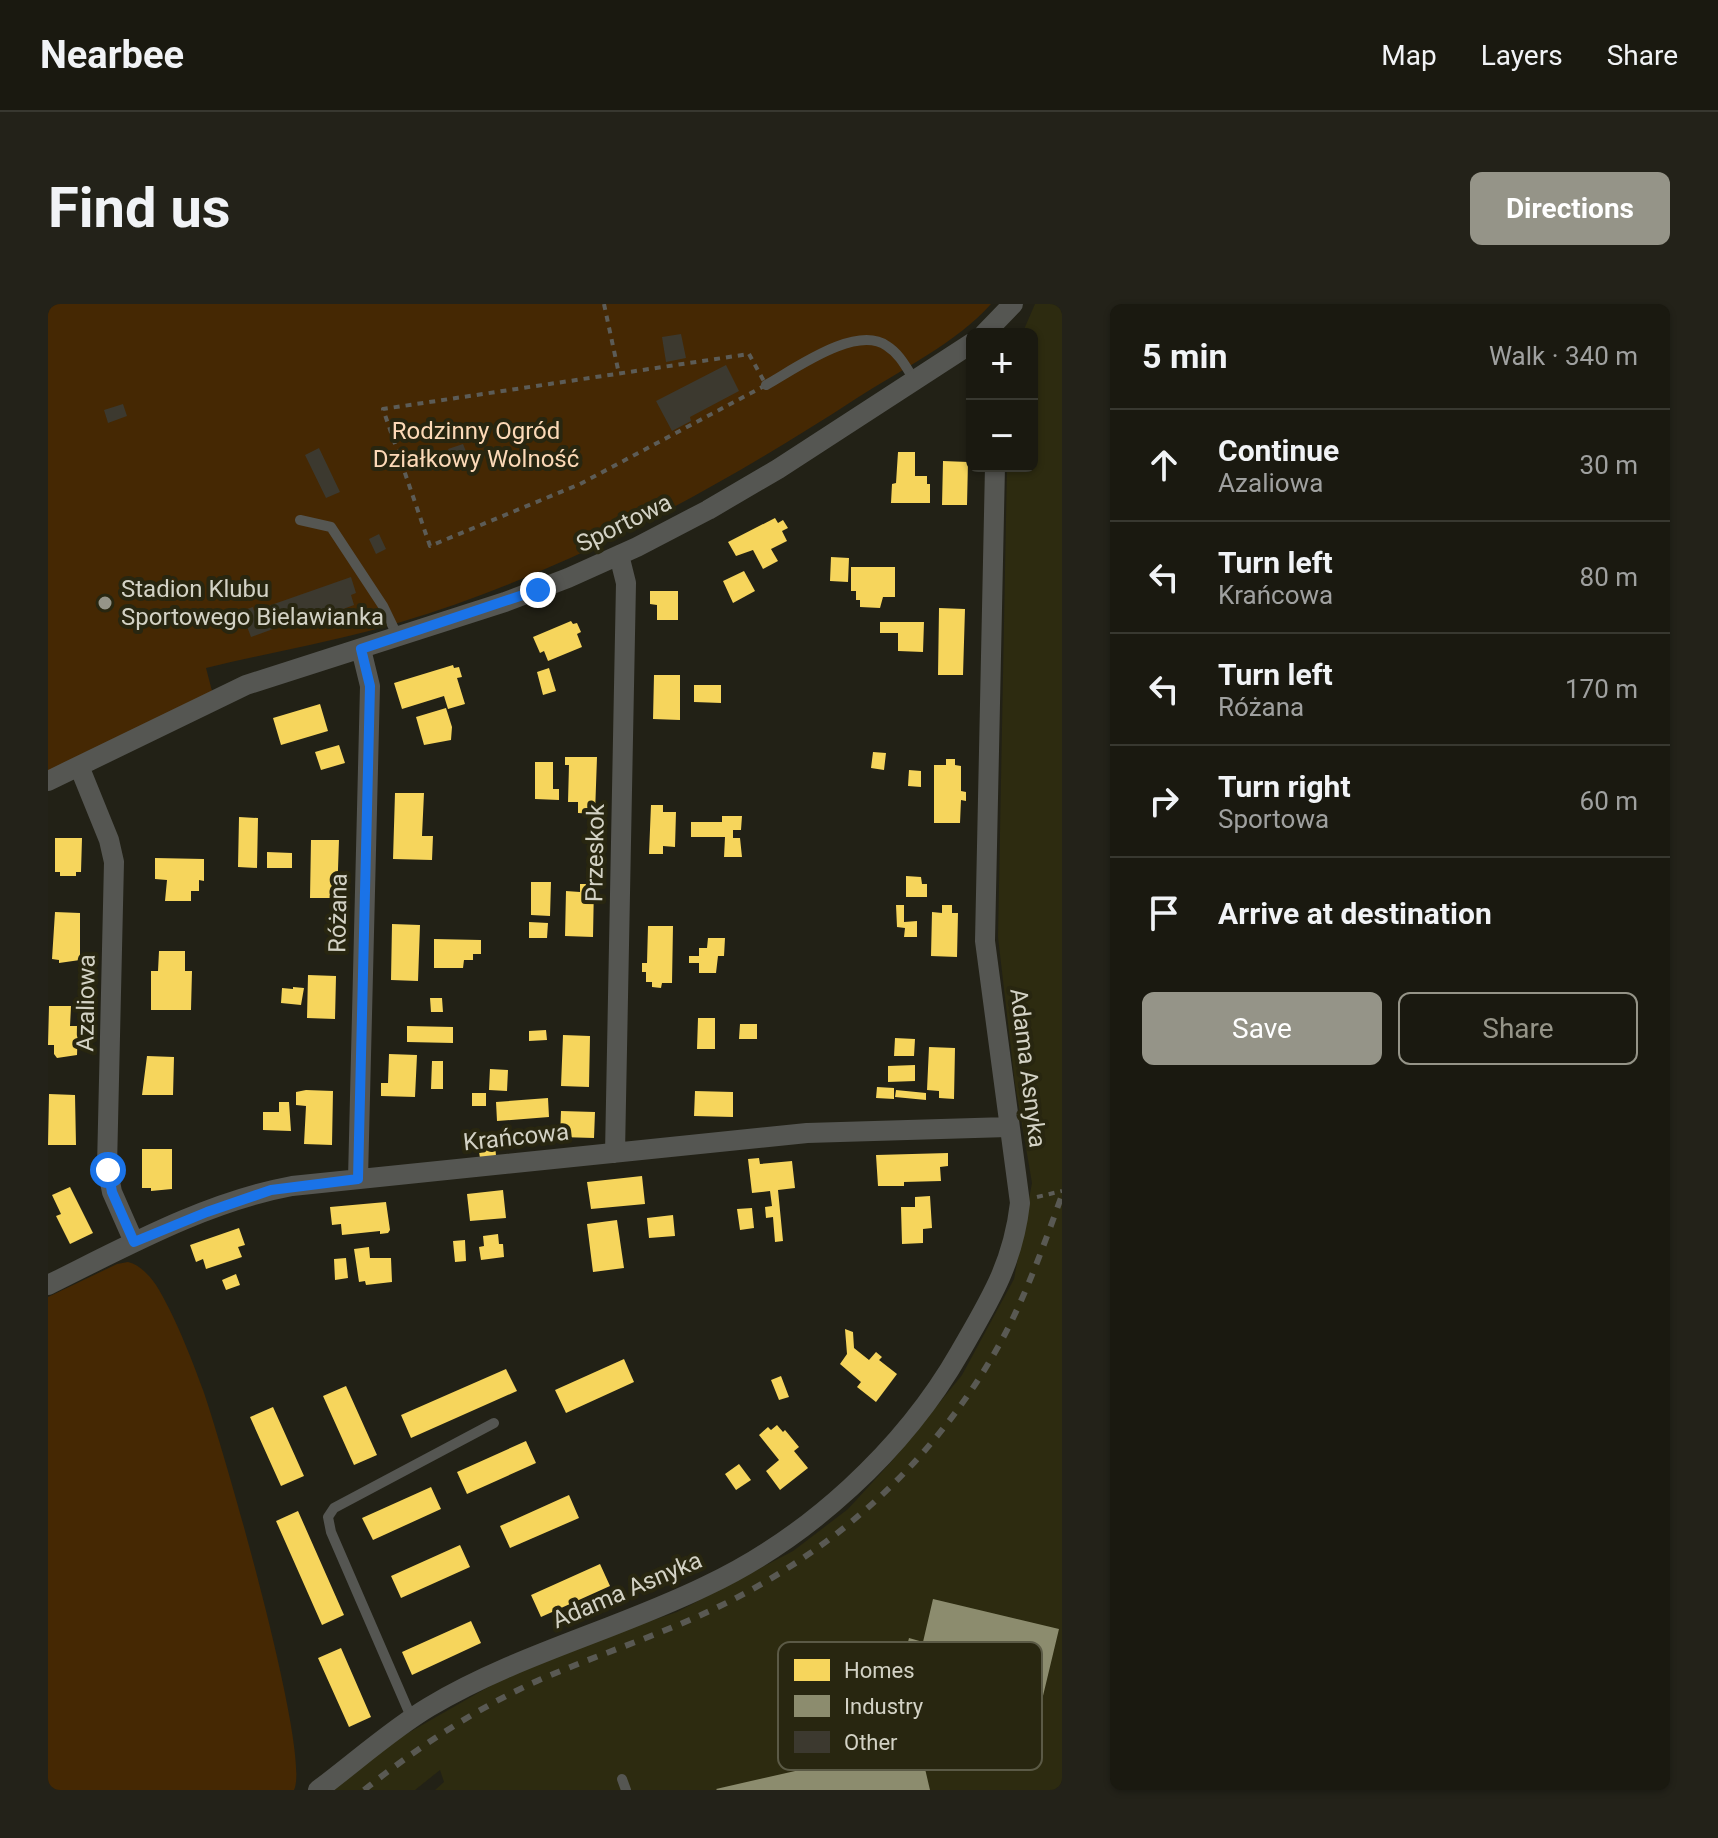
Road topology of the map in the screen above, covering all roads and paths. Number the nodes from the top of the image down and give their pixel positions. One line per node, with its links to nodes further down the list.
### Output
1 (604, 304): 5 (path)
2 (1013, 304): 3 (street)
3 (990, 328)
4 (966, 347): 6 (street, Sportowa)
5 (619, 374): 7 (path); 7 (path)
6 (915, 381): 7 (lane); 10 (street, Sportowa)
7 (766, 385)
8 (995, 472): 15 (street, Adama Asnyka)
9 (300, 520): 11 (lane)
10 (619, 555): 11 (street, Sportowa); 16 (street, Przeskok)
11 (398, 637): 12 (street, Sportowa)
12 (361, 649): 13 (street, Sportowa); 17 (street, Różana)
13 (79, 766): 14 (street, Sportowa); 18 (street, Azaliowa)
14 (48, 781)
15 (1008, 1127): 16 (street, Krańcowa); 21 (street, Adama Asnyka)
16 (615, 1153): 17 (street, Krańcowa)
17 (358, 1179): 18 (street, Krańcowa)
18 (134, 1242): 19 (street, Krańcowa)
19 (48, 1285)
20 (494, 1423): 21 (lane)
21 (412, 1719): 22 (street, Adama Asnyka)
22 (318, 1790)

